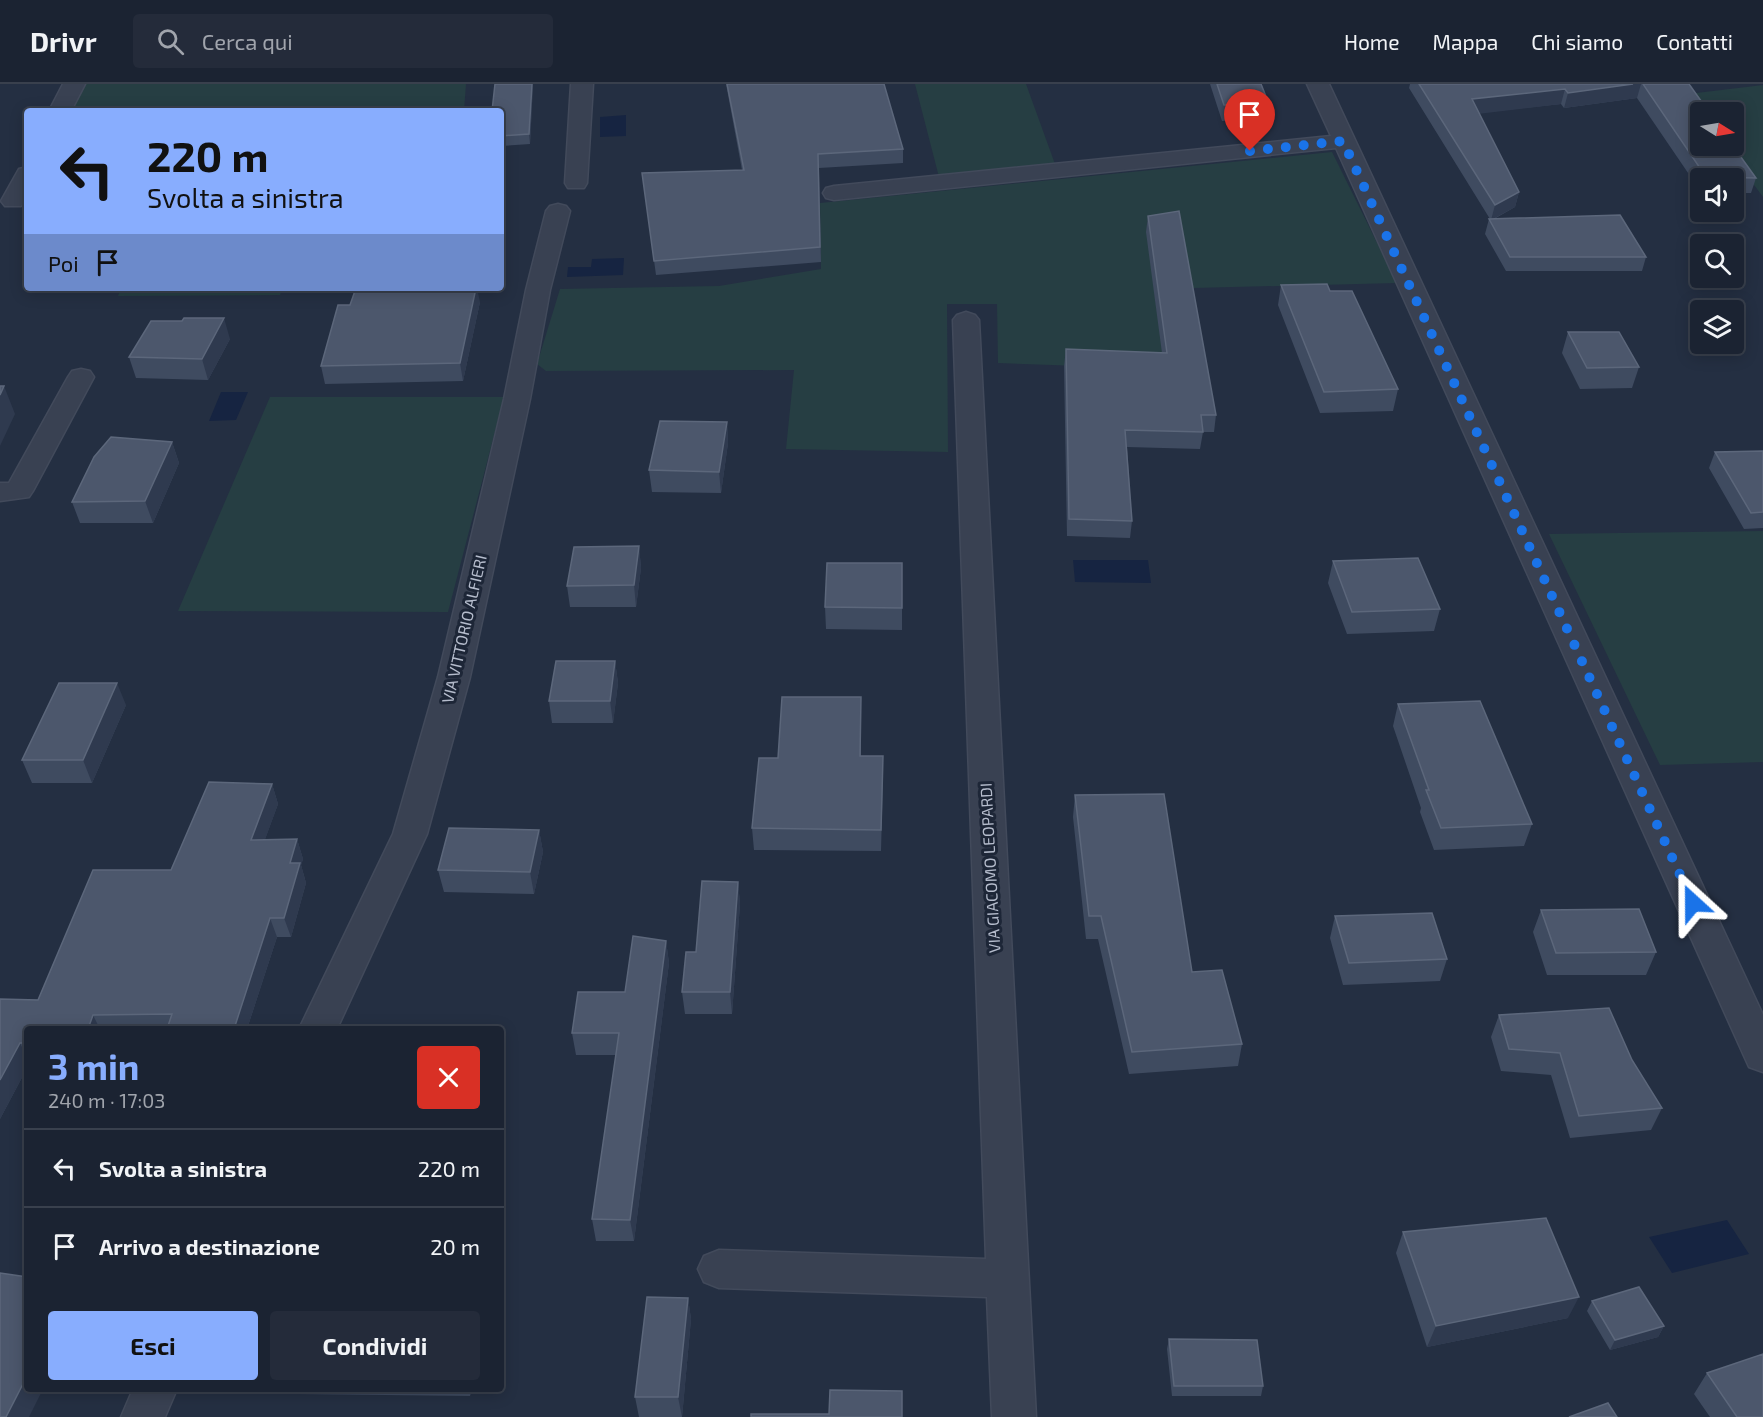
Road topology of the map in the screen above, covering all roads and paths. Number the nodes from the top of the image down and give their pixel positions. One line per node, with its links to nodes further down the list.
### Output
1 (74, 84): 4 (street)
2 (582, 84): 7 (street)
3 (1318, 84): 5 (street)
4 (62, 108)
5 (1343, 141): 8 (street); 15 (street)
6 (24, 180): 9 (street)
7 (576, 183)
8 (834, 193)
9 (13, 201)
10 (558, 211): 14 (street, VIA VITTORIO ALFIERI)
11 (966, 320): 17 (street, VIA GIACOMO LEOPARDI)
12 (81, 377): 13 (street)
13 (0, 492)
14 (319, 1026)
15 (1763, 1056)
16 (719, 1269): 17 (street)
17 (1009, 1279): 20 (street, VIA GIACOMO LEOPARDI)
18 (153, 1392): 19 (street)
19 (142, 1417)
20 (1014, 1417)

